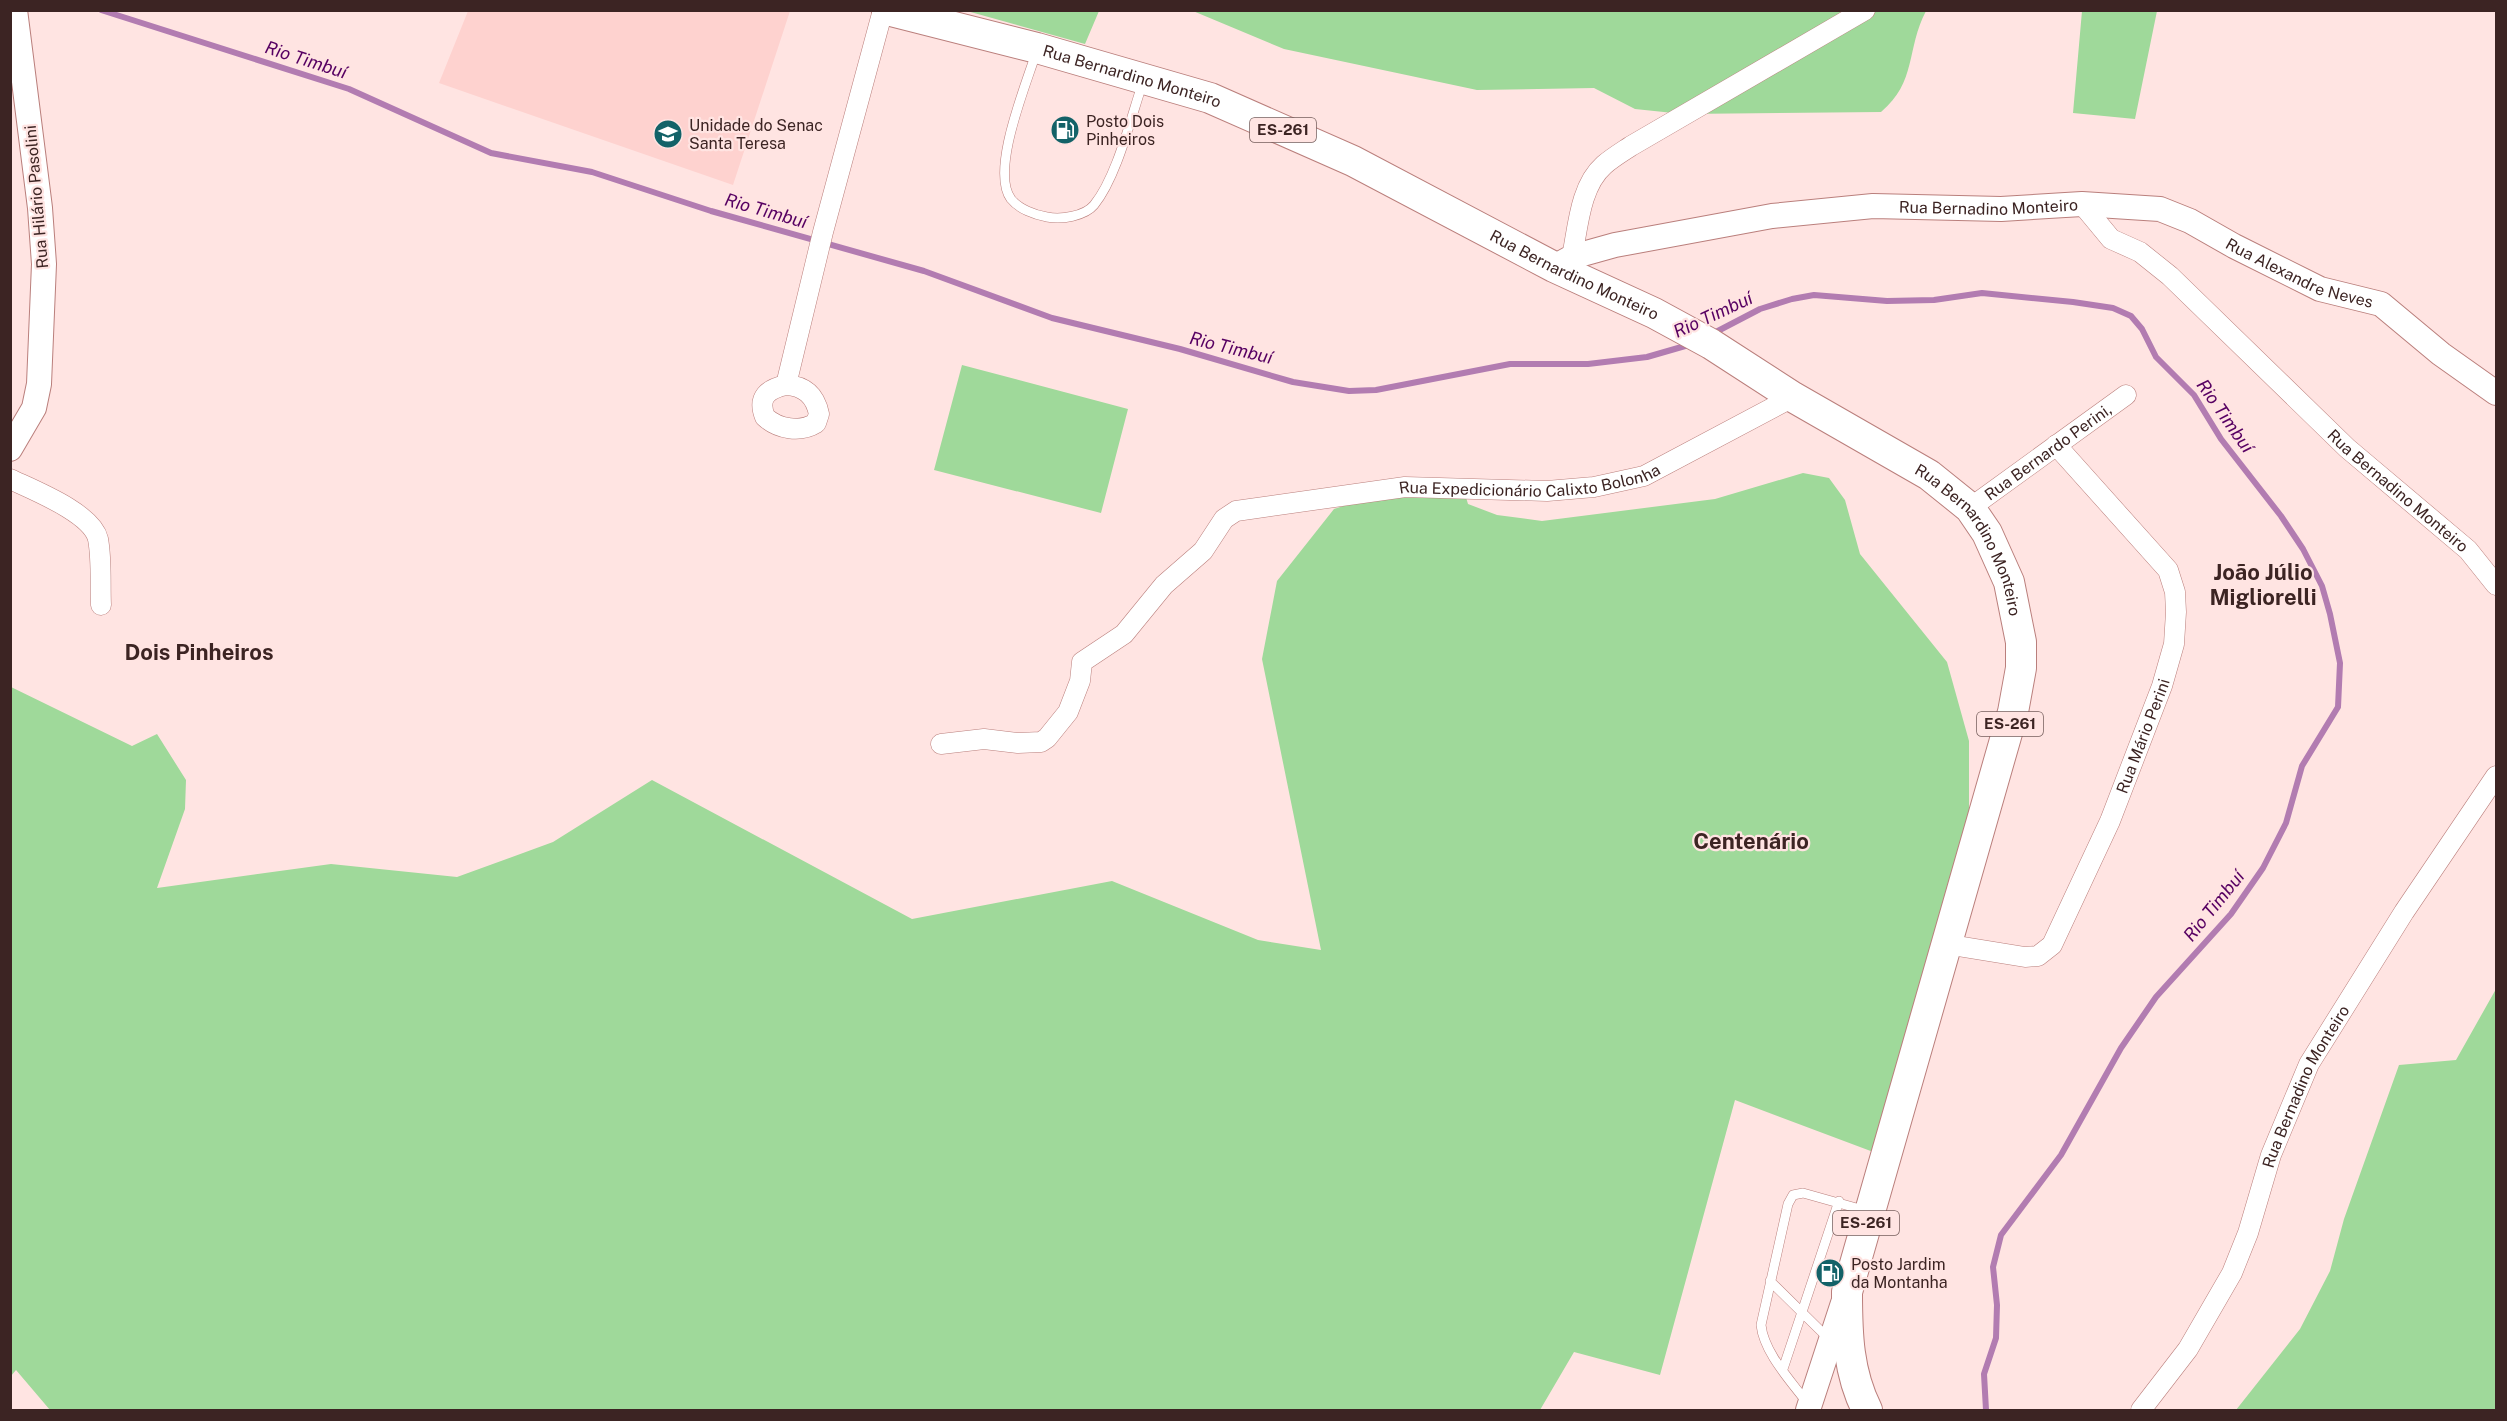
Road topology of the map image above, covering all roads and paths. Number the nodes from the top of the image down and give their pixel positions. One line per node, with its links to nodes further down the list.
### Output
1 (885, 10): 4 (main road, Rua Bernardino Monteiro / ES-261); 8 (street)
2 (1865, 10): 7 (street)
3 (14, 12): 13 (street, Rua Hilário Pasolini)
4 (1037, 48): 5 (main road, Rua Bernardino Monteiro / ES-261); 5 (lane)
5 (1144, 79): 7 (main road, Rua Bernardino Monteiro / ES-261)
6 (2082, 204): 7 (street, Rua Bernadino Monteiro); 9 (street, Rua Alexandre Neves); 16 (street, Rua Bernadino Monteiro)
7 (1563, 262): 11 (main road, Rua Bernardino Monteiro / ES-261)
8 (786, 385)
9 (2496, 393)
10 (2126, 395): 12 (street, Rua Bernardo Perini,)
11 (1793, 397): 15 (main road, Rua Bernardino Monteiro / ES-261); 18 (street, Rua Expedicionário Calixto Bolonha)
12 (2056, 445): 15 (street, Rua Bernardo Perini,); 20 (street, Rua Mário Perini)
13 (10, 449)
14 (10, 478): 17 (street)
15 (1970, 508): 20 (main road, Rua Bernardino Monteiro / ES-261)
16 (2496, 585)
17 (101, 605)
18 (941, 744)
19 (2496, 776): 30 (street, Rua Bernadino Monteiro)
20 (1944, 944): 22 (main road, ES-261)
21 (1839, 1201): 22 (lane); 23 (lane); 25 (lane)
22 (1869, 1212): 24 (main road, ES-261)
23 (1770, 1281): 25 (lane); 27 (lane)
24 (1847, 1292): 26 (street); 29 (main road, ES-261)
25 (1803, 1312): 26 (lane); 27 (lane)
26 (1830, 1341): 28 (street)
27 (1783, 1369): 28 (lane)
28 (1808, 1408)
29 (1867, 1410)
30 (2141, 1410)

